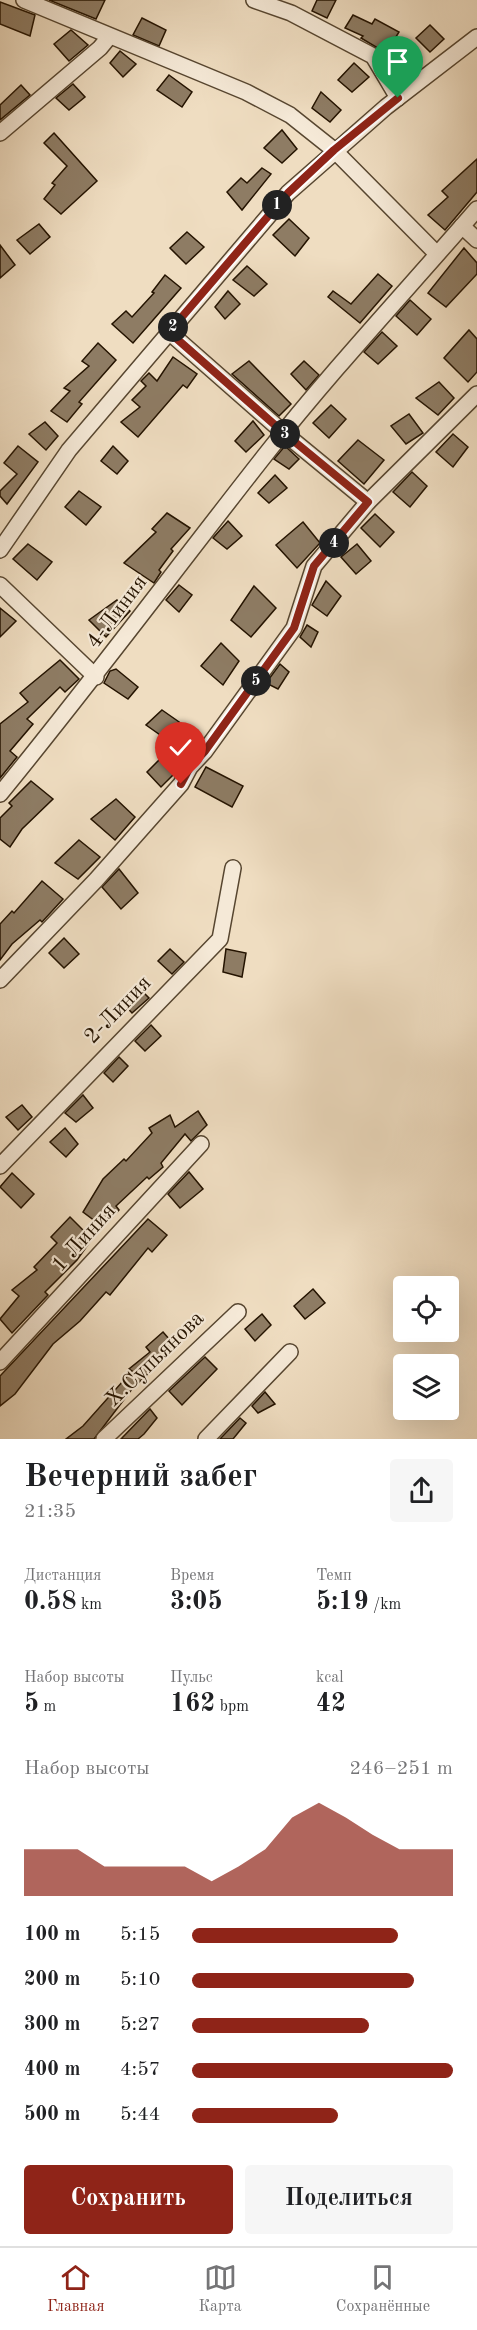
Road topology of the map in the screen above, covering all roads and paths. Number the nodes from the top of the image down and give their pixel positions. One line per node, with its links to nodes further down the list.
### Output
1 (24, 0): 3 (street)
2 (254, 0): 5 (street)
3 (109, 37): 6 (street); 7 (street)
4 (477, 38): 5 (street)
5 (398, 98): 7 (street)
6 (0, 133)
7 (334, 150): 11 (street); 12 (street)
8 (477, 208): 9 (street, 4-Линия)
9 (462, 226): 10 (street); 11 (street, 4-Линия)
10 (477, 240)
11 (436, 253): 14 (street, 4-Линия)
12 (169, 332): 14 (street); 16 (street)
13 (477, 394): 15 (street)
14 (284, 433): 15 (street); 18 (street, 4-Линия)
15 (368, 502): 21 (street)
16 (0, 550)
17 (0, 585): 18 (street)
18 (96, 677): 19 (street, 4-Линия)
19 (0, 794)
20 (233, 868): 23 (street, 2-Линия)
21 (0, 980)
22 (201, 1144): 26 (street, 1 Линия)
23 (0, 1166)
24 (238, 1312): 27 (street, Х.Супьянова)
25 (290, 1352): 28 (street)
26 (0, 1362)
27 (104, 1439)
28 (206, 1439)

